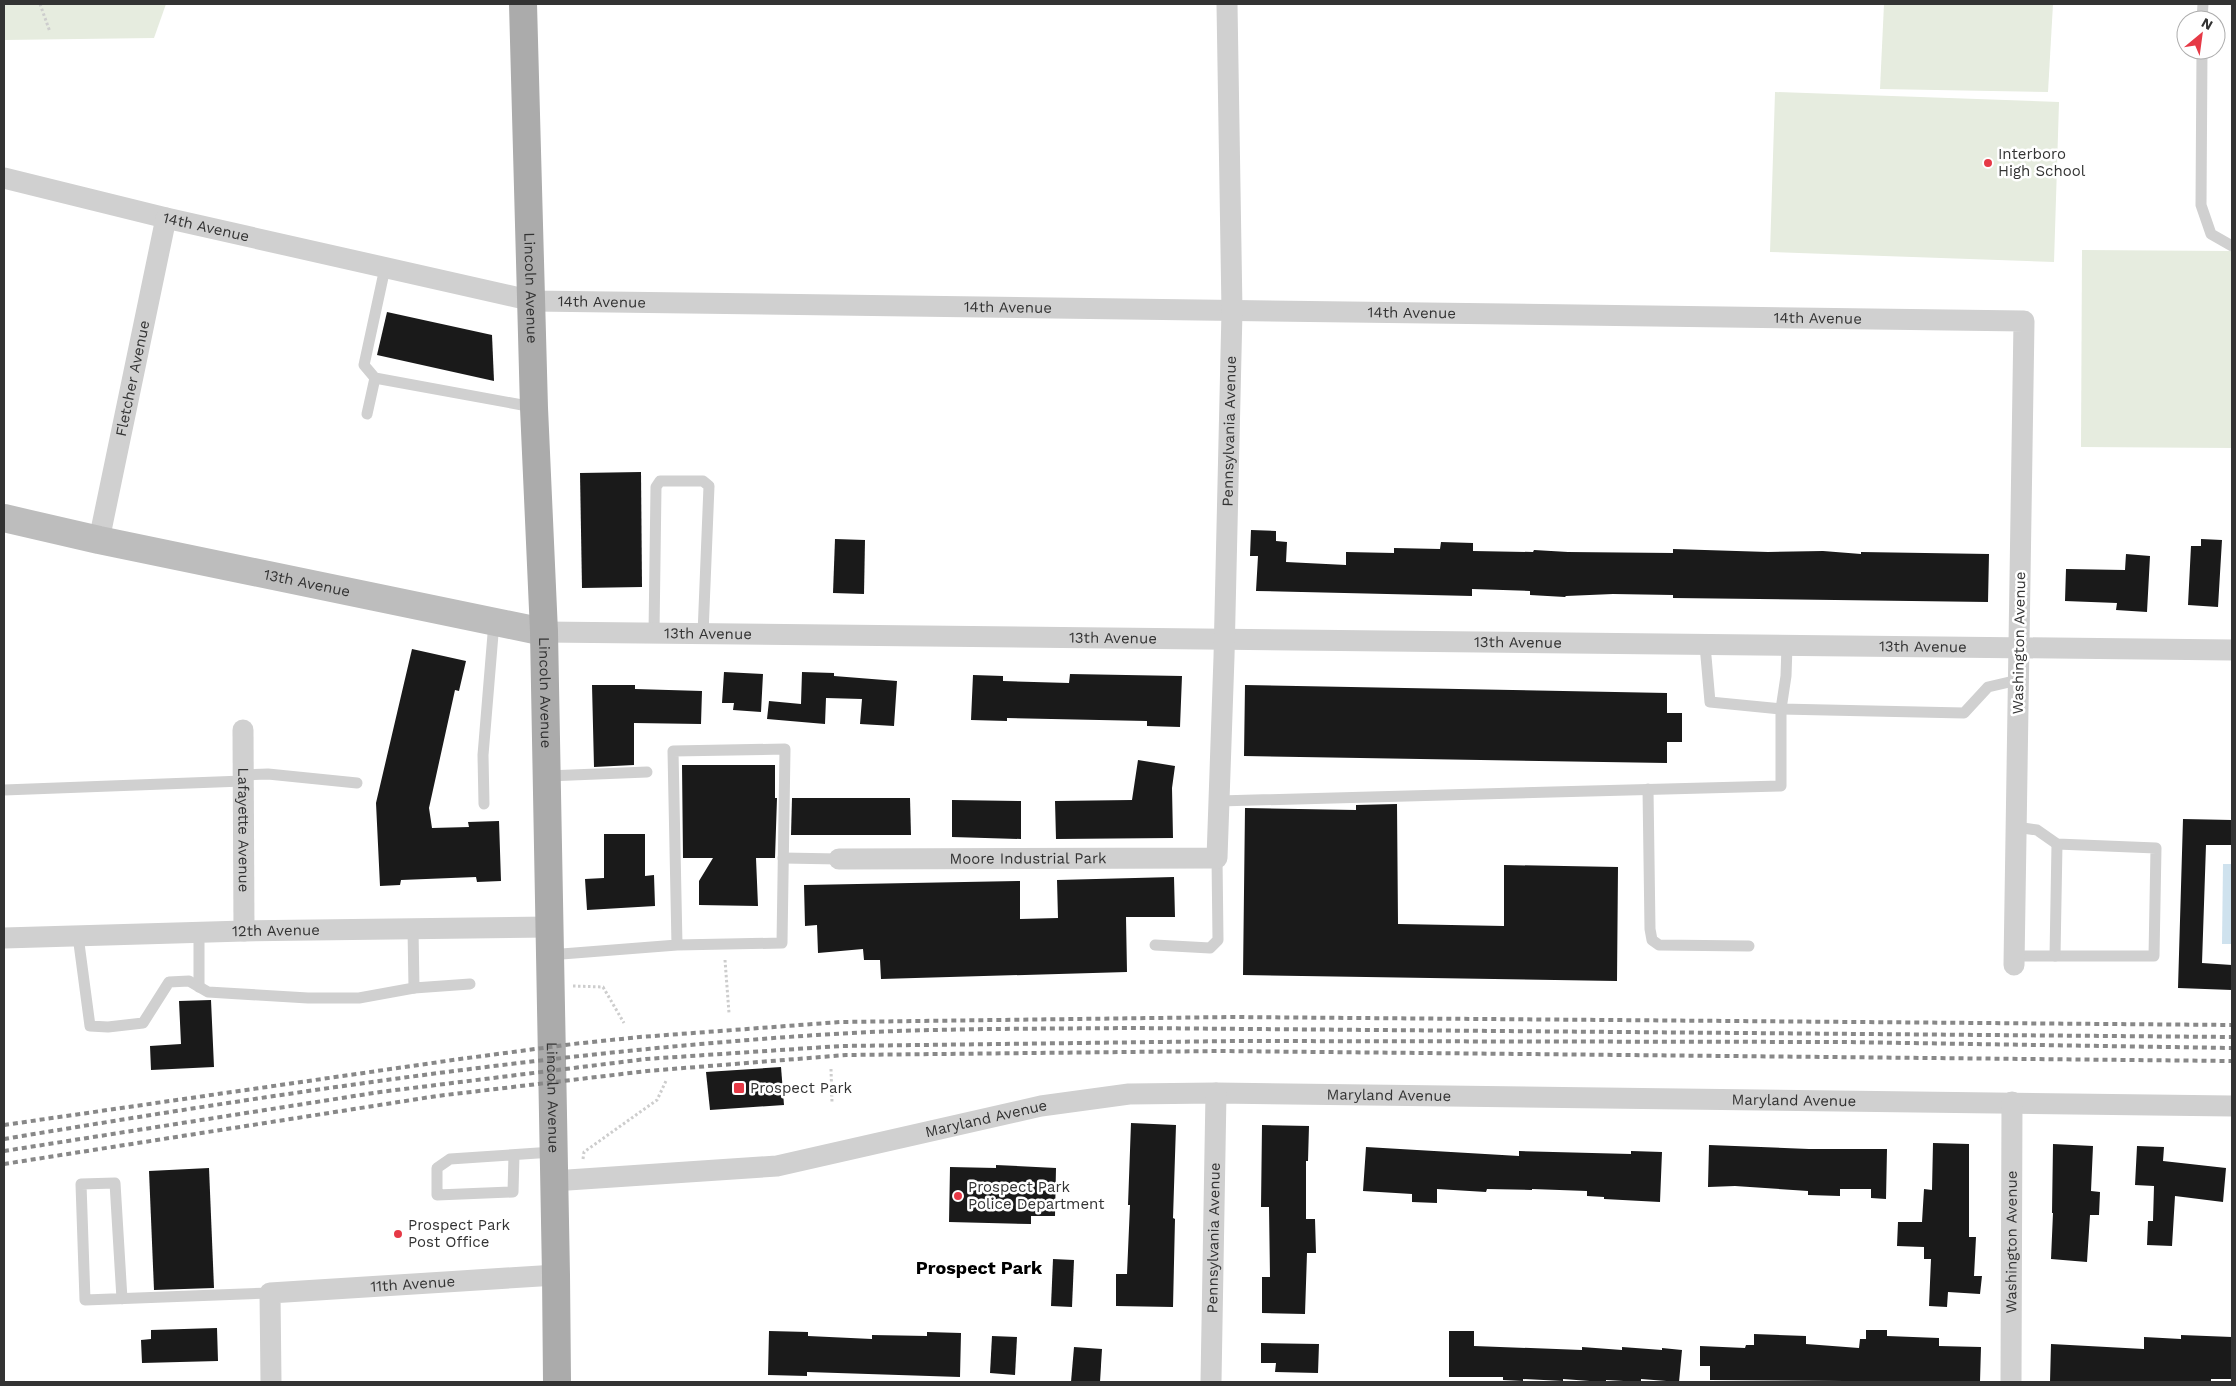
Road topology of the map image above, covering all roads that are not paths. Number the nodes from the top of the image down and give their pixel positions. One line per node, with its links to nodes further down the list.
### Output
1 (523, 4): 8 (main road, Lincoln Avenue)
2 (1227, 4): 9 (street, Pennsylvania Avenue)
3 (2202, 60): 6 (lane)
4 (4, 178): 5 (street, 14th Avenue)
5 (166, 218): 7 (street, 14th Avenue); 15 (street, Fletcher Avenue)
6 (2232, 246)
7 (385, 268): 8 (street, 14th Avenue); 11 (lane)
8 (532, 301): 9 (street, 14th Avenue); 12 (main road, Lincoln Avenue)
9 (1232, 311): 10 (street, 14th Avenue); 20 (street, Pennsylvania Avenue)
10 (2024, 321): 23 (street, Washington Avenue)
11 (375, 378): 12 (lane); 13 (lane)
12 (534, 408): 17 (main road, Lincoln Avenue)
13 (366, 414)
14 (4, 518): 15 (street, 13th Avenue)
15 (99, 540): 16 (street, 13th Avenue)
16 (494, 622): 17 (street, 13th Avenue); 35 (lane)
17 (544, 632): 18 (street, 13th Avenue); 29 (main road, Lincoln Avenue)
18 (654, 633): 19 (street, 13th Avenue); 19 (lane)
19 (703, 634): 20 (street, 13th Avenue)
20 (1224, 640): 21 (street, 13th Avenue); 34 (street, Pennsylvania Avenue)
21 (1705, 645): 22 (street, 13th Avenue); 26 (lane)
22 (1787, 646): 23 (street, 13th Avenue); 26 (lane)
23 (2018, 648): 24 (street, 13th Avenue); 25 (street, Washington Avenue)
24 (2232, 650)
25 (2018, 680): 26 (lane); 36 (street, Washington Avenue)
26 (1781, 709): 32 (lane)
27 (243, 730): 30 (street, Lafayette Avenue)
28 (647, 772): 29 (lane)
29 (546, 776): 41 (main road, Lincoln Avenue)
30 (242, 778): 31 (lane); 33 (lane); 43 (street, Lafayette Avenue)
31 (357, 783)
32 (1648, 789): 34 (lane); 49 (lane)
33 (4, 790)
34 (1219, 801): 39 (street, Pennsylvania Avenue)
35 (484, 804)
36 (2016, 827): 37 (lane); 52 (street, Washington Avenue)
37 (2057, 844): 51 (lane); 51 (lane)
38 (783, 858): 40 (lane); 47 (lane); 47 (lane)
39 (1217, 858): 40 (street, Moore Industrial Park); 48 (lane)
40 (839, 859)
41 (548, 927): 42 (street, 12th Avenue); 50 (main road, Lincoln Avenue)
42 (413, 929): 43 (street, 12th Avenue); 55 (lane)
43 (244, 931): 44 (street, 12th Avenue)
44 (199, 932): 45 (street, 12th Avenue); 54 (lane)
45 (78, 936): 46 (street, 12th Avenue); 54 (lane)
46 (4, 938)
47 (677, 945): 50 (lane)
48 (1155, 945)
49 (1749, 946)
50 (549, 955): 59 (main road, Lincoln Avenue)
51 (2055, 956): 52 (lane)
52 (2014, 961)
53 (470, 984): 55 (lane)
54 (199, 987): 55 (lane)
55 (414, 988)
56 (1216, 1093): 57 (street, Maryland Avenue); 61 (street, Maryland Avenue); 67 (street, Pennsylvania Avenue)
57 (2012, 1102): 58 (street, Maryland Avenue); 68 (street, Washington Avenue)
58 (2232, 1106)
59 (553, 1152): 60 (lane); 61 (main road, Lincoln Avenue)
60 (514, 1155): 60 (lane)
61 (553, 1181): 62 (main road, Lincoln Avenue)
62 (556, 1275): 63 (street, 11th Avenue); 66 (main road, Lincoln Avenue)
63 (270, 1293): 64 (lane); 65 (street)
64 (122, 1299): 64 (lane)
65 (271, 1382)
66 (556, 1382)
67 (1211, 1382)
68 (2011, 1382)

